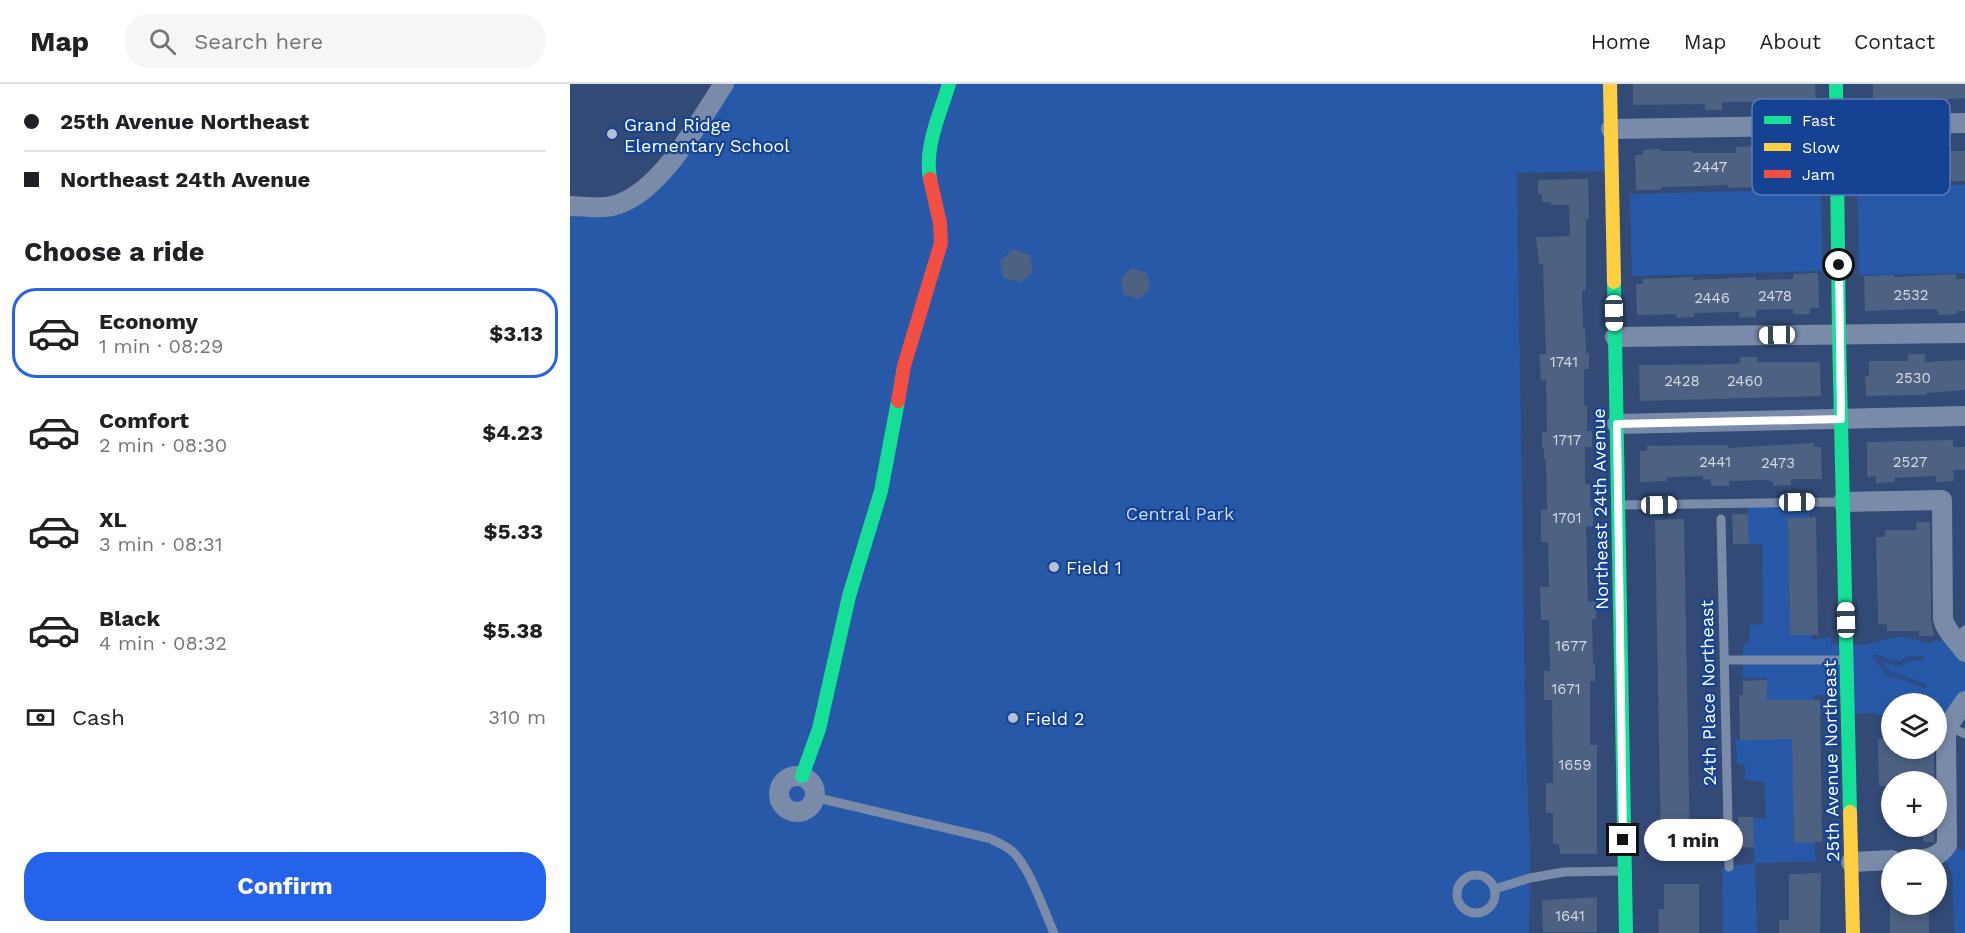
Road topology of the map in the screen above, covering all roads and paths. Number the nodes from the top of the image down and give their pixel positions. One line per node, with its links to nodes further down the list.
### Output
1 (724, 84): 11 (street)
2 (949, 84): 26 (street)
3 (1610, 84): 9 (street, Northeast 24th Avenue)
4 (1836, 84): 5 (street, 25th Avenue Northeast)
5 (1836, 99)
6 (1950, 123): 7 (street)
7 (1965, 123)
8 (1752, 127): 9 (street)
9 (1611, 129): 14 (street, Northeast 24th Avenue)
10 (1838, 195): 13 (street, 25th Avenue Northeast)
11 (570, 206)
12 (1965, 333): 13 (street)
13 (1839, 335): 14 (street); 16 (street, 25th Avenue Northeast)
14 (1615, 337): 17 (street, Northeast 24th Avenue)
15 (1965, 416): 16 (street)
16 (1841, 419): 17 (street); 18 (street, 25th Avenue Northeast)
17 (1617, 424): 19 (street, Northeast 24th Avenue)
18 (1843, 502): 19 (lane); 21 (street); 23 (street, 25th Avenue Northeast)
19 (1617, 505): 32 (street, Northeast 24th Avenue)
20 (1720, 519): 22 (lane, 24th Place Northeast)
21 (1962, 640)
22 (1724, 660): 23 (lane); 31 (lane, 24th Place Northeast)
23 (1847, 660): 30 (street, 25th Avenue Northeast)
24 (1965, 701): 25 (street)
25 (1957, 730): 28 (street)
26 (802, 776): 27 (street); 27 (street)
27 (814, 797): 34 (lane)
28 (1944, 849)
29 (1881, 861): 30 (street)
30 (1851, 862): 36 (street, 25th Avenue Northeast)
31 (1729, 867)
32 (1624, 871): 33 (lane); 35 (street, Northeast 24th Avenue)
33 (1495, 889): 33 (lane)
34 (1054, 933)
35 (1626, 933)
36 (1853, 933)

